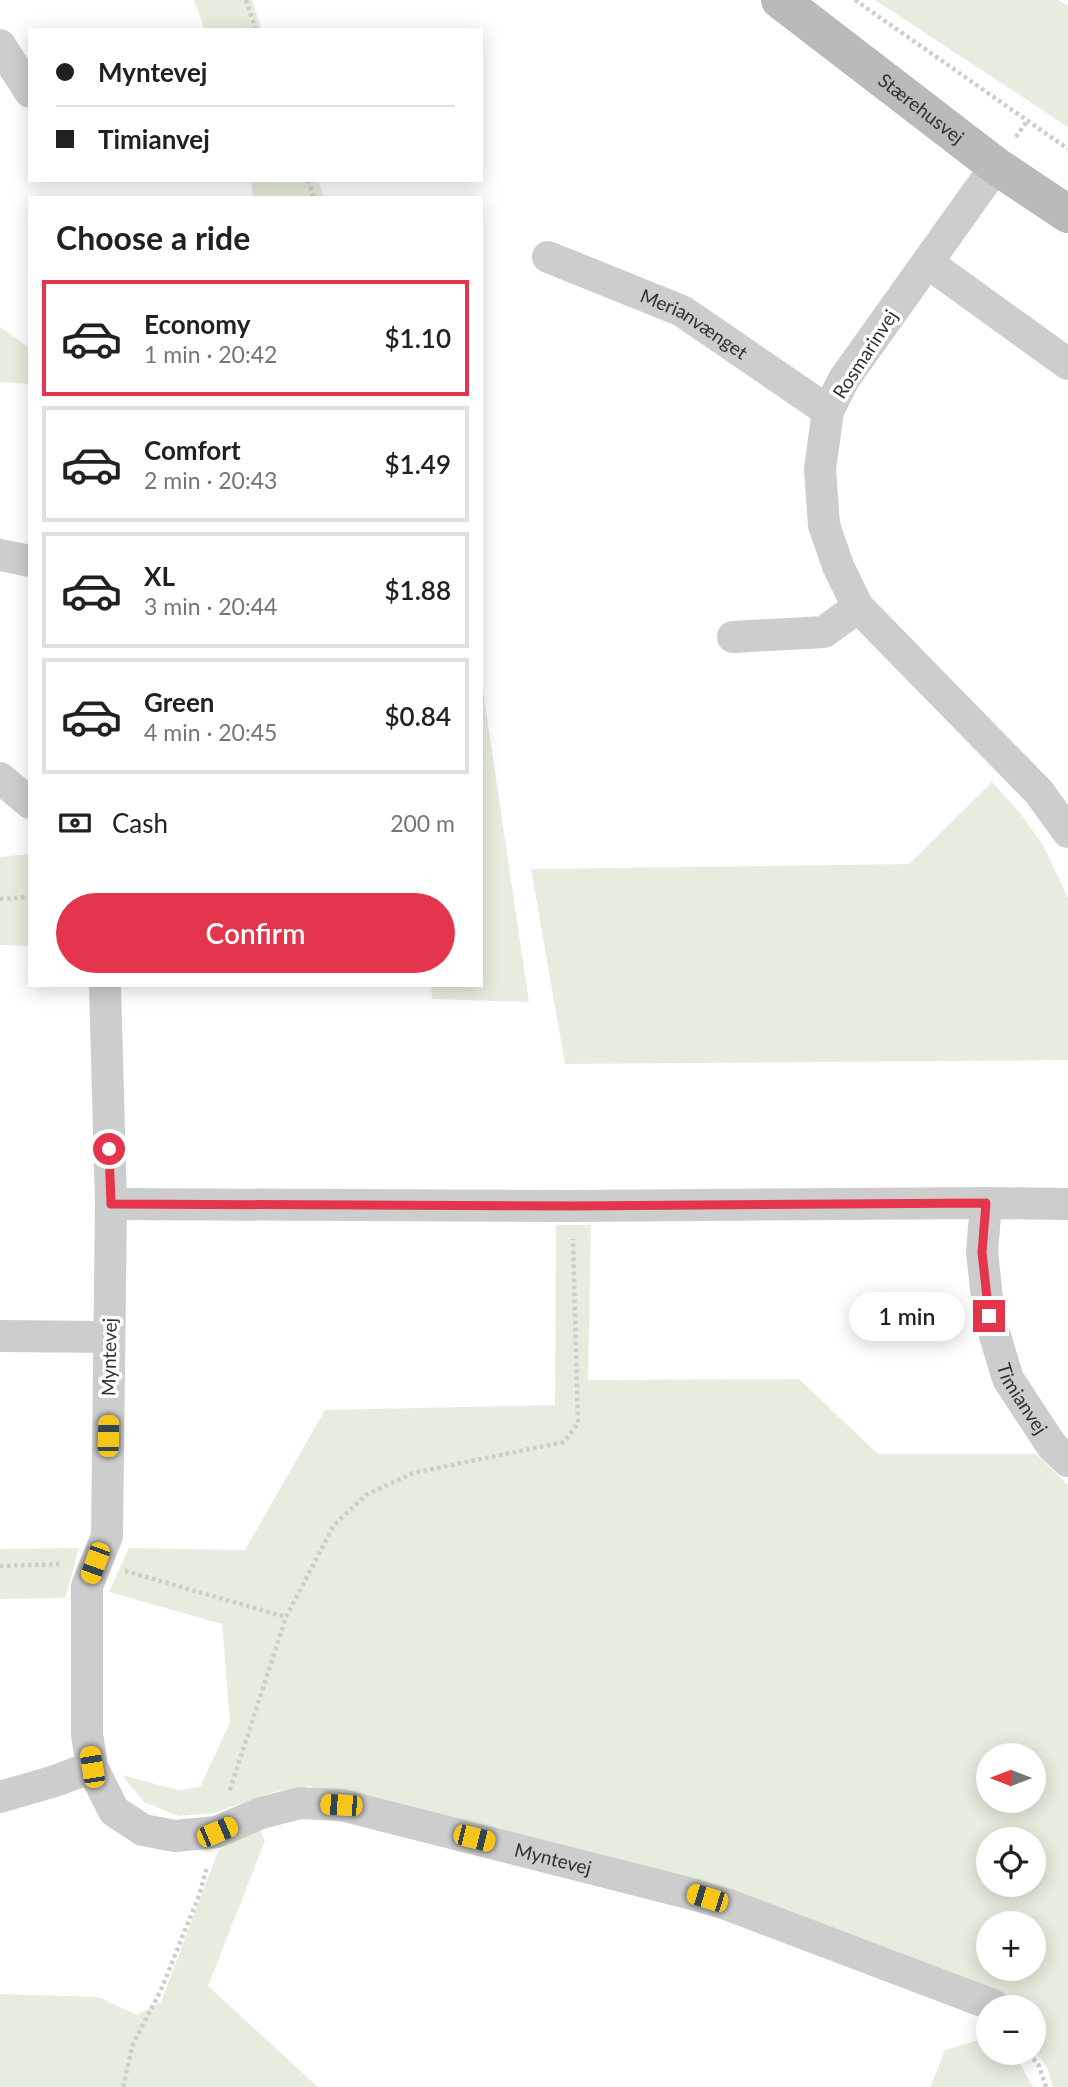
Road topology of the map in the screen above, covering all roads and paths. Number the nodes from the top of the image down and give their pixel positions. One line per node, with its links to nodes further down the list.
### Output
1 (246, 0): 4 (path)
2 (780, 0): 8 (street, Stærehusvej)
3 (856, 0): 7 (path)
4 (255, 28)
5 (0, 45): 6 (street)
6 (28, 89)
7 (1068, 149)
8 (996, 166): 9 (street, Stærehusvej); 11 (street, Rosmarinvej)
9 (1068, 214)
10 (548, 257): 13 (street, Merianvænget)
11 (928, 263): 12 (street); 13 (street, Rosmarinvej)
12 (1068, 364)
13 (828, 411): 16 (street, Rosmarinvej)
14 (0, 555): 15 (street)
15 (28, 561)
16 (858, 607): 17 (street); 20 (street, Rosmarinvej)
17 (733, 637)
18 (0, 778): 19 (street)
19 (28, 801)
20 (1068, 832)
21 (28, 897): 22 (path)
22 (0, 899)
23 (105, 987): 25 (street, Myntevej)
24 (986, 1203): 26 (street); 27 (street); 30 (street, Timianvej)
25 (111, 1204): 27 (street); 29 (street, Myntevej)
26 (1068, 1204)
27 (572, 1206): 33 (path)
28 (0, 1336): 29 (street)
29 (109, 1337): 31 (street, Myntevej)
30 (1068, 1461)
31 (95, 1563): 32 (path); 33 (path); 34 (street, Myntevej)
32 (0, 1566)
33 (286, 1617): 36 (path)
34 (92, 1767): 35 (street); 36 (street, Myntevej)
35 (0, 1797)
36 (217, 1832): 37 (street, Myntevej); 39 (path)
37 (976, 1999)
38 (1038, 2065): 40 (path)
39 (123, 2087)
40 (1046, 2087)

